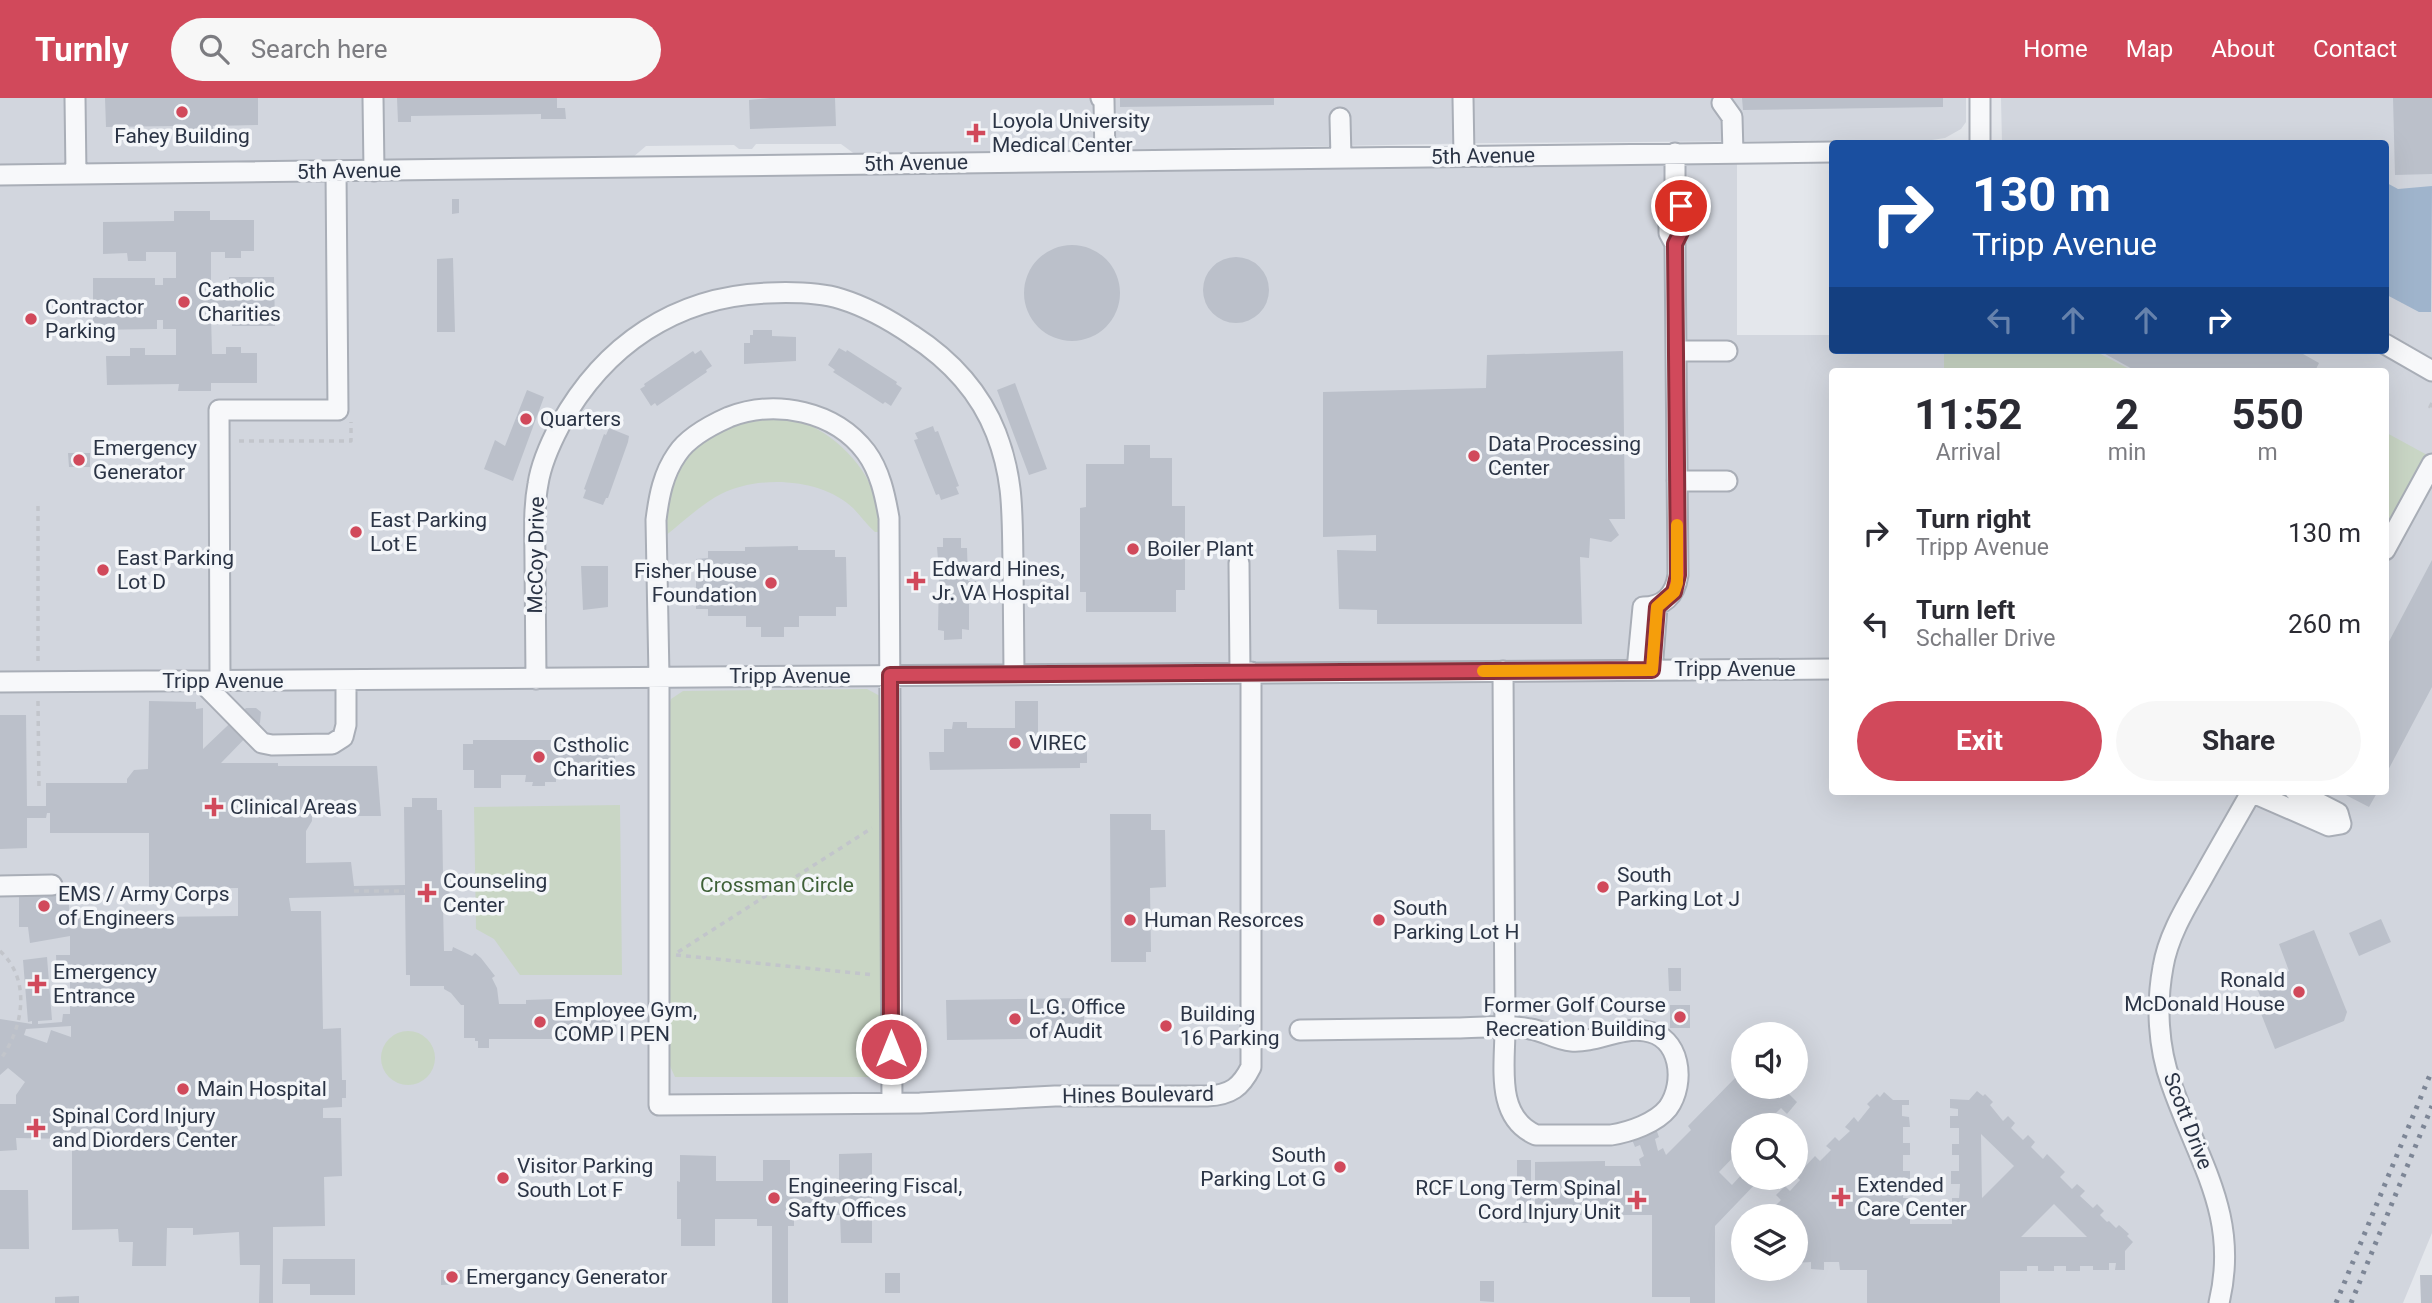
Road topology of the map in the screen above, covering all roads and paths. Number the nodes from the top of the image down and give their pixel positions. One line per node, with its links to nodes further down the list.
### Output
1 (75, 98): 15 (street)
2 (373, 98): 13 (street)
3 (1101, 98): 12 (street)
4 (1464, 98): 10 (street)
5 (1980, 98): 7 (street)
6 (1340, 118): 11 (street)
7 (1980, 140)
8 (1829, 152): 9 (street, 5th Avenue)
9 (1675, 153): 10 (street, 5th Avenue); 18 (street)
10 (1464, 156): 11 (street, 5th Avenue)
11 (1341, 158): 12 (street, 5th Avenue)
12 (1105, 161): 13 (street, 5th Avenue)
13 (374, 170): 14 (street, 5th Avenue)
14 (336, 171): 15 (street, 5th Avenue); 39 (street)
15 (76, 174): 16 (street, 5th Avenue)
16 (0, 175)
17 (2389, 346): 20 (street)
18 (1676, 351): 19 (street); 24 (street)
19 (1727, 351)
20 (2432, 371)
21 (2432, 403): 22 (path)
22 (2432, 409)
23 (2432, 464): 27 (street)
24 (1677, 481): 25 (street); 30 (street)
25 (1727, 481)
26 (38, 506): 31 (path)
27 (2389, 543)
28 (1239, 563): 33 (street, Hines Boulevard)
29 (1829, 669): 30 (street, Tripp Avenue)
30 (1645, 670): 32 (street, Tripp Avenue)
31 (38, 671)
32 (1503, 671): 33 (street, Tripp Avenue); 53 (street)
33 (1245, 673): 34 (street, Tripp Avenue); 56 (street, Hines Boulevard)
34 (1014, 674): 35 (street, Tripp Avenue); 37 (street, McCoy Drive)
35 (890, 675): 36 (street, Tripp Avenue); 36 (street); 56 (street)
36 (659, 677): 37 (street, Tripp Avenue); 56 (street, Hines Boulevard)
37 (536, 679): 38 (street, Tripp Avenue)
38 (346, 680): 39 (street, Tripp Avenue); 39 (street)
39 (211, 681): 40 (street, Tripp Avenue)
40 (0, 682)
41 (38, 699): 42 (path)
42 (38, 790)
43 (2250, 795): 57 (street, Scott Drive)
44 (2259, 795): 45 (street)
45 (2303, 795)
46 (881, 822): 52 (path)
47 (51, 885): 48 (street)
48 (0, 886)
49 (354, 891): 50 (path)
50 (405, 891)
51 (0, 951): 55 (path)
52 (882, 976)
53 (1505, 1028): 53 (street); 54 (street)
54 (1300, 1030)
55 (0, 1060)
56 (892, 1103)
57 (2219, 1303)

